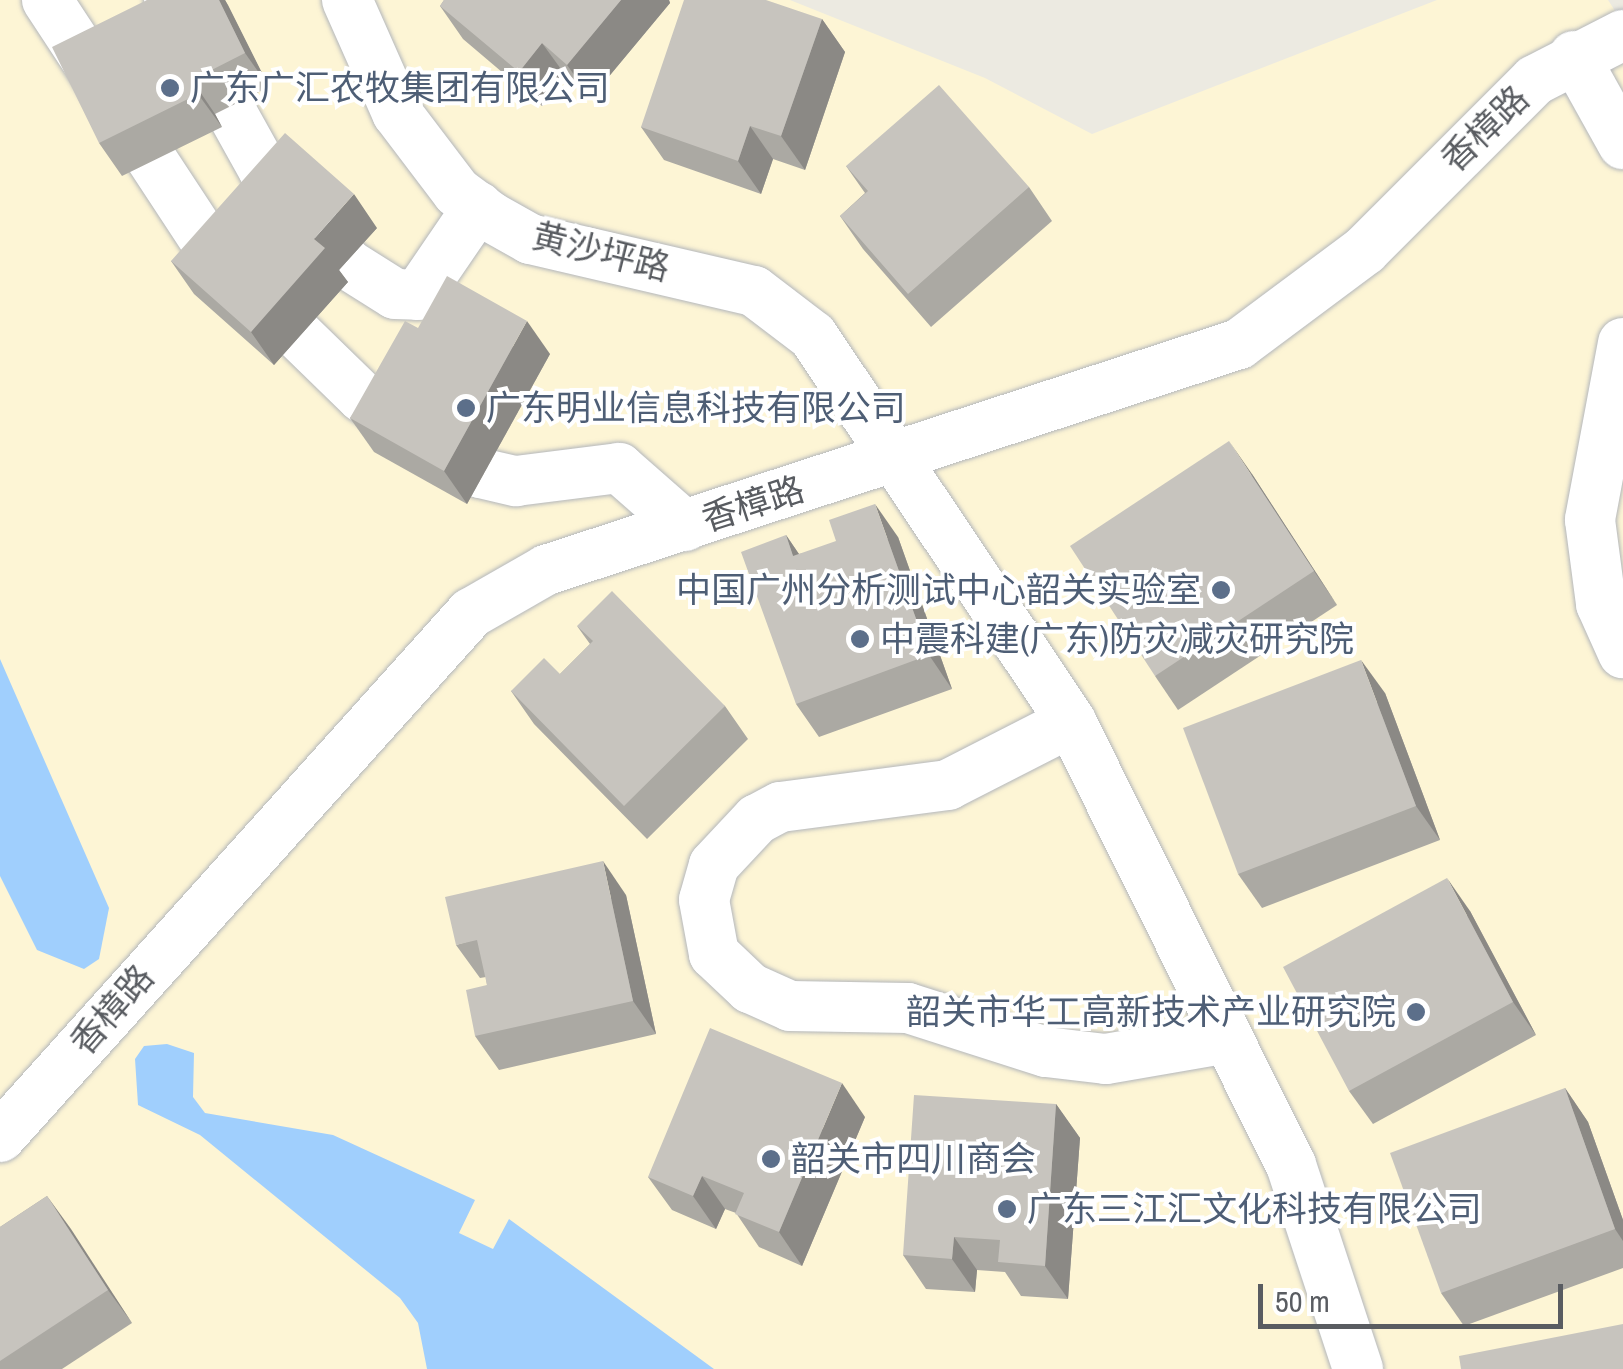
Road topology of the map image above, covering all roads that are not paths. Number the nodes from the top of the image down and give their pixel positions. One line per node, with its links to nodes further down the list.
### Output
1 (47, 0): 10 (street)
2 (169, 0): 7 (street)
3 (347, 0): 7 (street, 黄沙坪路)
4 (1623, 35): 5 (street, 香樟路)
5 (1574, 56): 6 (street); 9 (street, 香樟路)
6 (1623, 144)
7 (478, 207): 9 (street, 黄沙坪路)
8 (1623, 343): 11 (street)
9 (895, 459): 10 (street, 香樟路); 12 (street, 黄沙坪路)
10 (685, 526): 14 (street, 香樟路)
11 (1623, 653)
12 (1071, 722): 13 (street, 黄沙坪路); 13 (street)
13 (1223, 1039): 15 (street, 黄沙坪路)
14 (0, 1137)
15 (1358, 1369)

